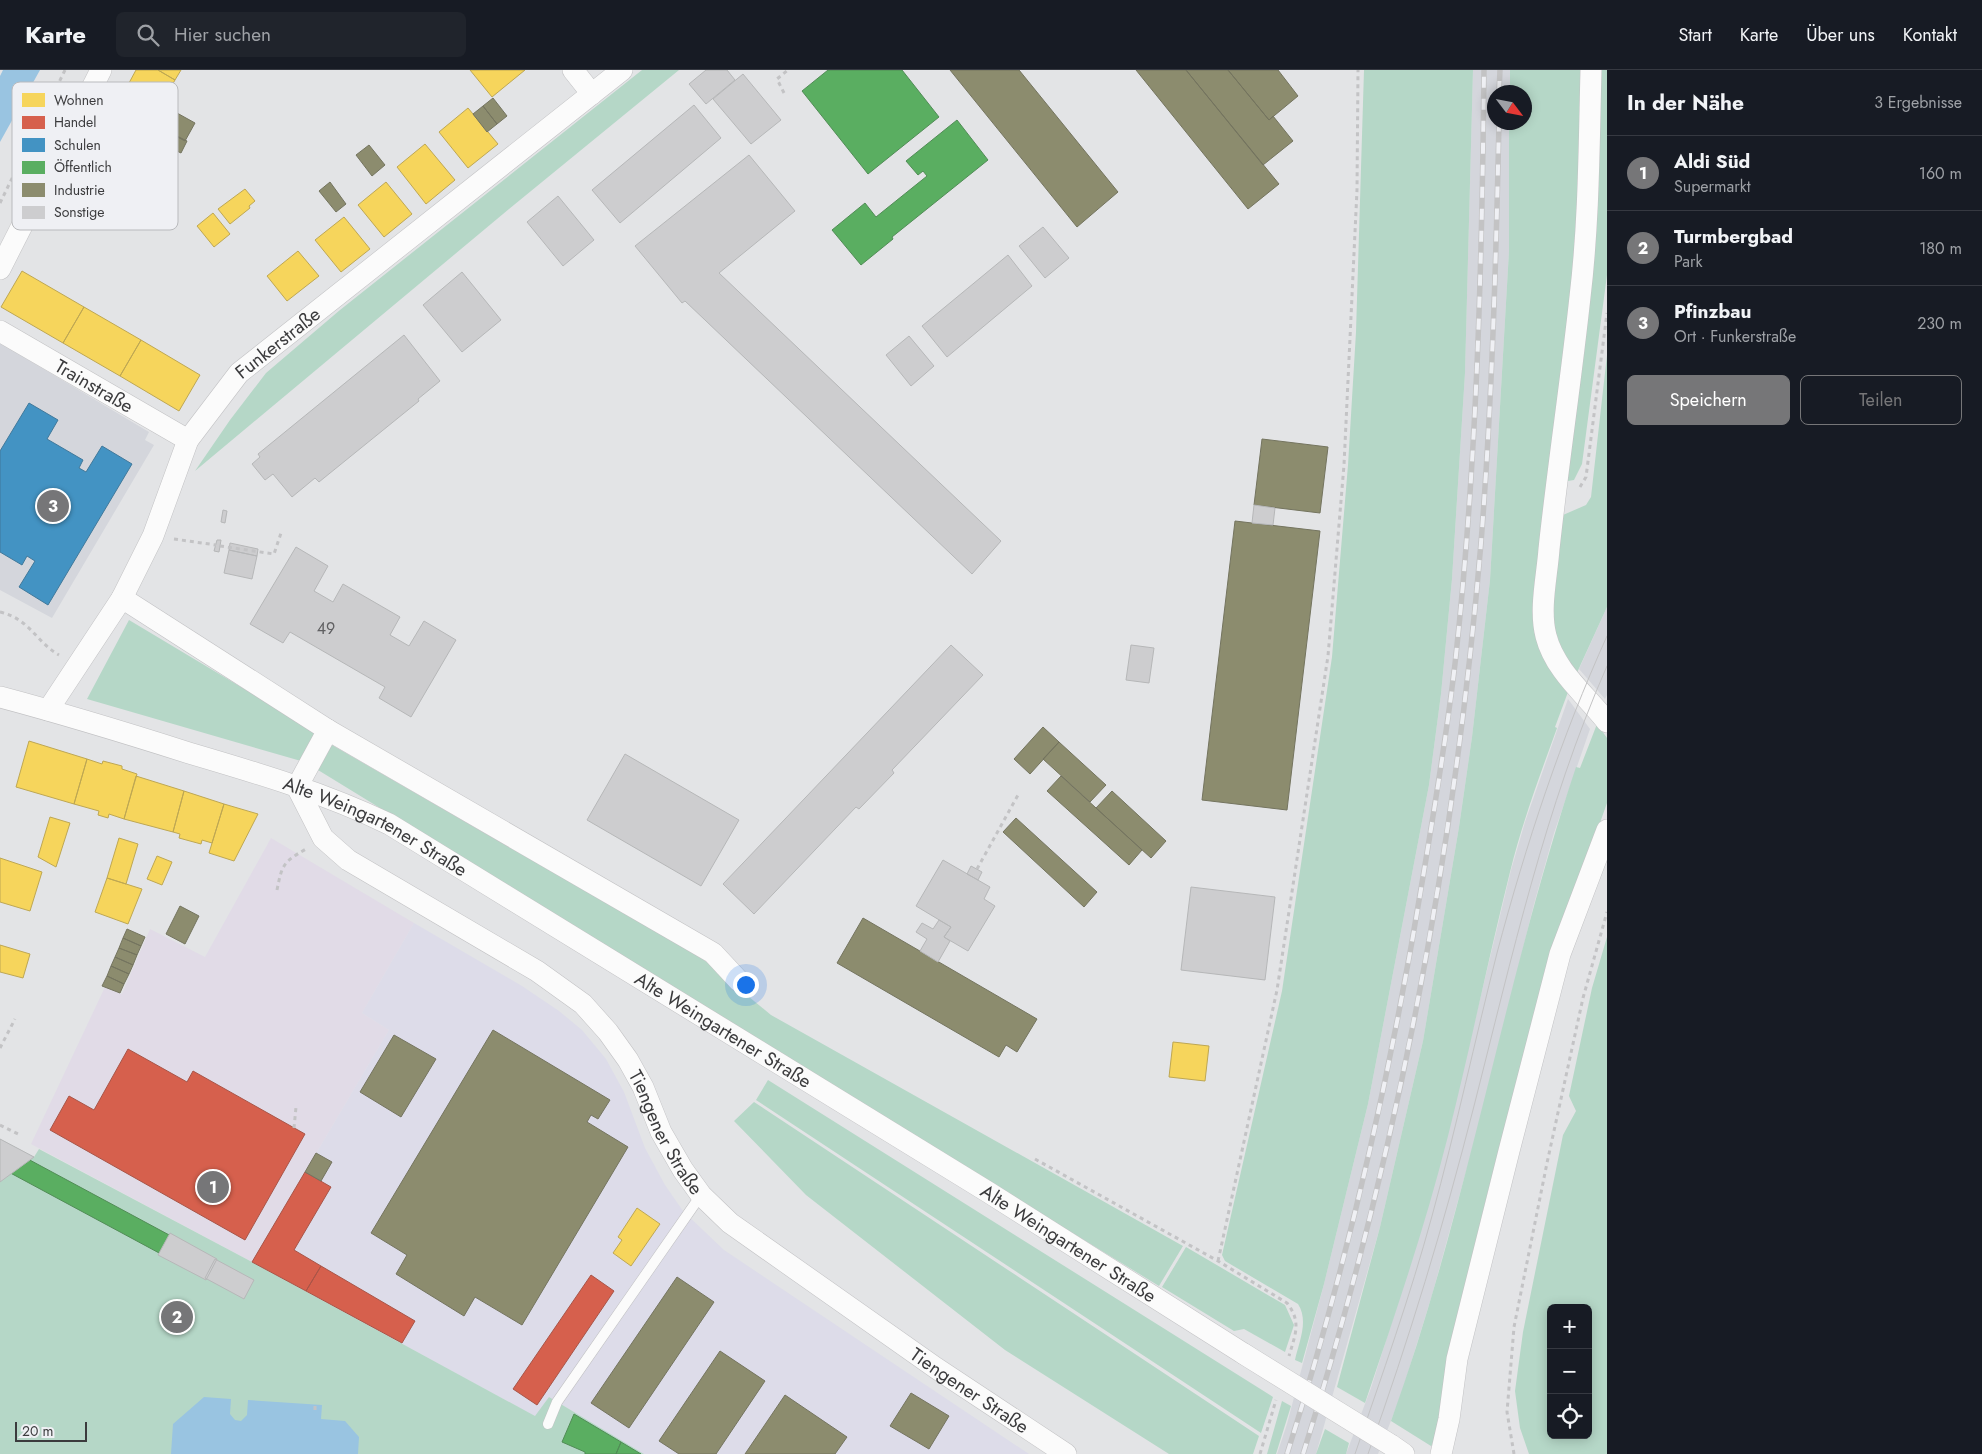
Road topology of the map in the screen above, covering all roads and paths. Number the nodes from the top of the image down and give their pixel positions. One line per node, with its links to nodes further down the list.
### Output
1 (64, 70): 8 (path)
2 (101, 70): 9 (street)
3 (573, 70): 11 (street)
4 (622, 70): 11 (street, Funkerstraße)
5 (788, 70): 10 (path)
6 (1358, 70): 45 (path)
7 (1591, 70): 19 (street)
8 (58, 82)
9 (95, 82)
10 (784, 93)
11 (592, 94): 18 (street, Funkerstraße)
12 (12, 178): 13 (path)
13 (0, 203)
14 (20, 230): 15 (street)
15 (0, 269)
16 (1607, 313): 19 (path)
17 (0, 331): 18 (street, Trainstraße)
18 (188, 440): 21 (street, Funkerstraße)
19 (1554, 501): 27 (street)
20 (282, 530): 21 (path)
21 (153, 536): 22 (street, Funkerstraße)
22 (122, 598): 24 (street, Funkerstraße); 28 (street)
23 (0, 612): 24 (path)
24 (77, 666): 26 (street, Funkerstraße)
25 (0, 697): 26 (street, Alte Weingartener Straße)
26 (48, 710): 29 (street, Alte Weingartener Straße)
27 (1607, 722)
28 (328, 730): 29 (street); 36 (street)
29 (297, 787): 32 (street, Tiengener Straße); 51 (street, Alte Weingartener Straße, bridge)
30 (1018, 795): 33 (path)
31 (1607, 830): 54 (street)
32 (323, 838): 34 (path); 44 (street, Tiengener Straße)
33 (976, 869)
34 (277, 890)
35 (1607, 912): 55 (path)
36 (739, 981)
37 (15, 1018): 38 (path)
38 (0, 1048)
39 (296, 1107): 41 (path)
40 (0, 1125): 42 (path)
41 (294, 1128)
42 (18, 1134)
43 (1035, 1159): 45 (path)
44 (701, 1195): 50 (lane); 52 (street, Tiengener Straße)
45 (1218, 1261): 46 (path)
46 (1288, 1359)
47 (1277, 1397): 53 (path)
48 (315, 1404): 49 (path)
49 (315, 1410)
50 (548, 1424)
51 (1397, 1450)
52 (1066, 1454)
53 (1260, 1454)
54 (1442, 1454)
55 (1514, 1454)

